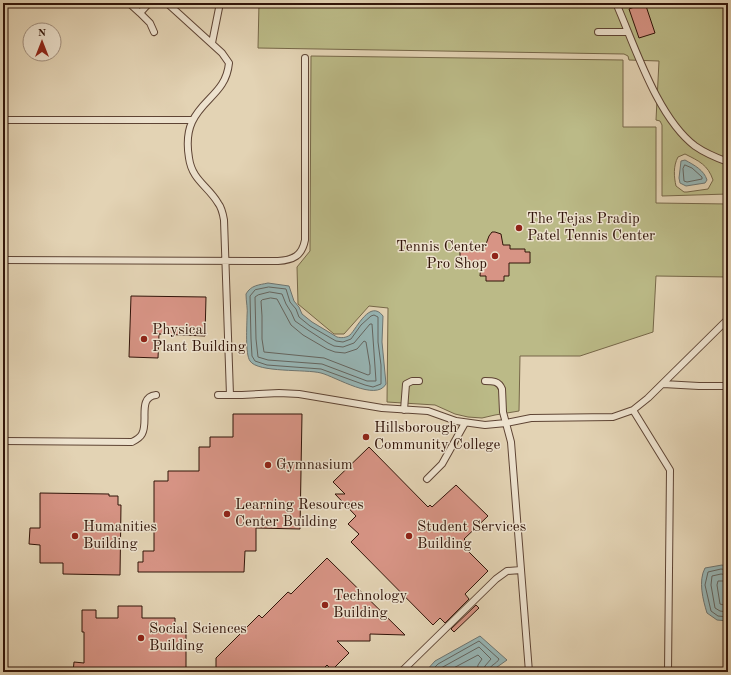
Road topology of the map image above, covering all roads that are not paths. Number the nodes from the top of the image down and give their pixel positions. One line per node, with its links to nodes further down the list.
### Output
1 (128, 3): 6 (lane)
2 (149, 3): 6 (lane)
3 (167, 3): 10 (lane)
4 (220, 3): 10 (lane)
5 (616, 3): 9 (lane)
6 (140, 13): 7 (lane)
7 (154, 32)
8 (598, 32): 9 (lane)
9 (628, 32): 14 (lane)
10 (212, 43): 13 (lane)
11 (305, 58): 16 (lane)
12 (3, 120): 13 (lane)
13 (192, 120): 16 (lane)
14 (728, 162)
15 (3, 260): 16 (lane)
16 (225, 261): 24 (lane)
17 (728, 319): 20 (lane)
18 (419, 381): 25 (lane)
19 (485, 381): 28 (lane)
20 (663, 384): 21 (lane); 26 (lane)
21 (728, 386)
22 (156, 395): 29 (lane)
23 (218, 395): 24 (lane)
24 (230, 395): 25 (lane)
25 (404, 410): 27 (lane)
26 (633, 410): 28 (lane); 34 (lane)
27 (465, 423): 28 (lane); 30 (lane)
28 (506, 423): 31 (lane)
29 (3, 441)
30 (426, 479)
31 (521, 570): 32 (lane); 33 (lane)
32 (402, 672)
33 (529, 672)
34 (668, 672)

